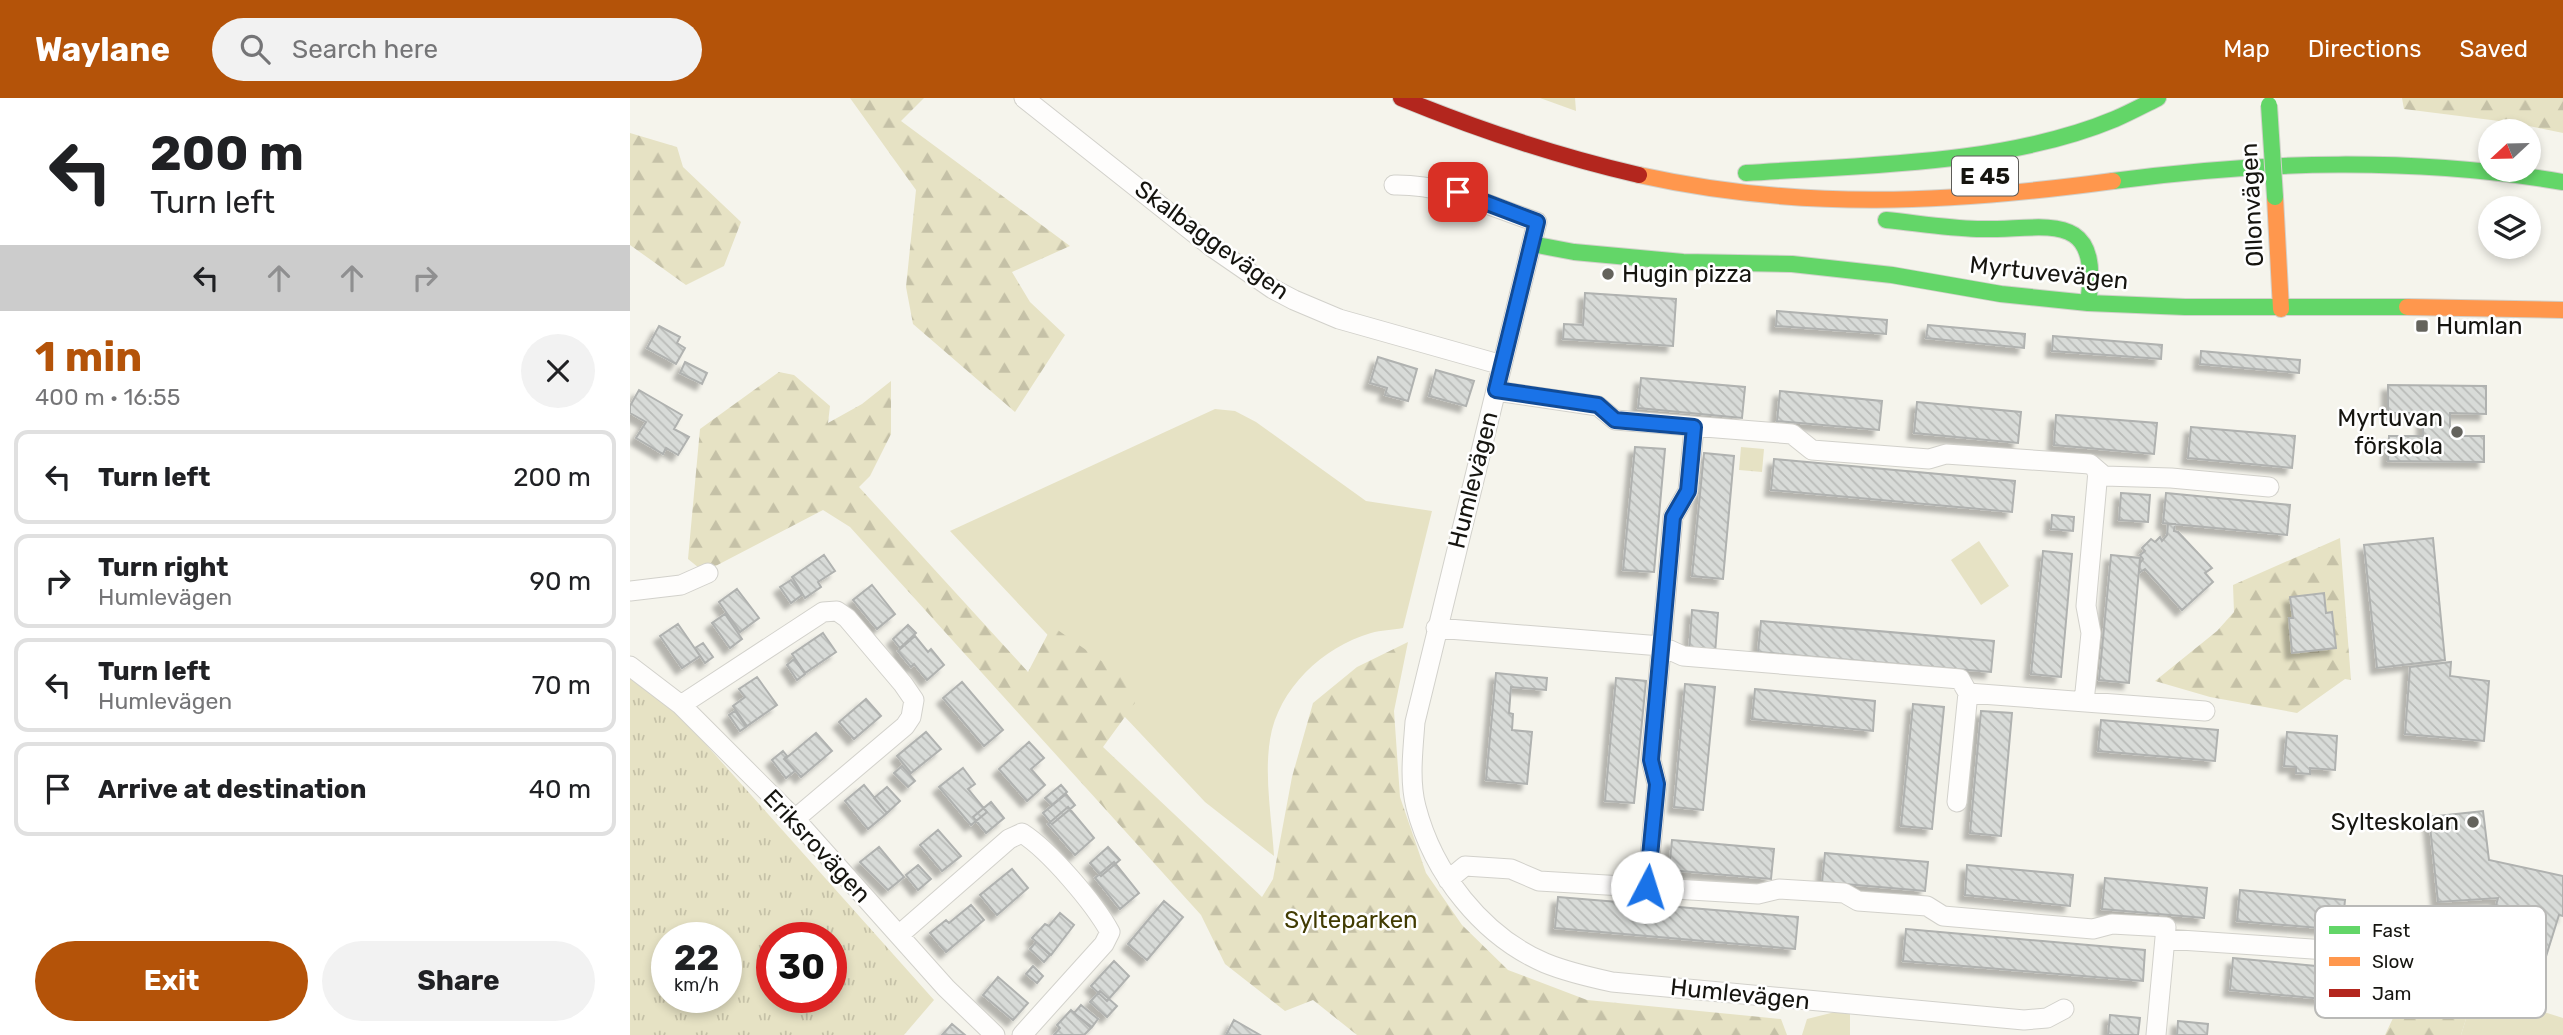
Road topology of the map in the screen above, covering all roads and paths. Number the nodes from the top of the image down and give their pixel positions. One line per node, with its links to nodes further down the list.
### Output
1 (1024, 98): 17 (street, Skalbaggevägen)
2 (1401, 98): 10 (main road, E 45)
3 (2158, 98): 7 (main road)
4 (2269, 101): 15 (main road, Ollonvägen, bridge)
5 (2286, 144): 6 (main road)
6 (2260, 146)
7 (1890, 180)
8 (2563, 182): 10 (main road, E 45)
9 (1394, 185): 13 (street, Humlevägen)
10 (1752, 194): 11 (main road)
11 (1846, 215)
12 (1872, 218): 14 (main road)
13 (1532, 244): 14 (main road, Myrtuvevägen); 17 (street, Humlevägen)
14 (2088, 303): 15 (main road, Myrtuvevägen)
15 (2281, 309): 16 (main road, Myrtuvevägen)
16 (2563, 310)
17 (1502, 365): 18 (street, Humlevägen)
18 (1496, 390): 19 (street); 24 (street, Humlevägen)
19 (1694, 427): 20 (street); 25 (street)
20 (2098, 471): 21 (street); 28 (street)
21 (2269, 487)
22 (708, 573): 23 (street)
23 (630, 591)
24 (1436, 628): 25 (street); 33 (street, Humlevägen)
25 (1661, 646): 27 (street); 34 (street)
26 (630, 666): 29 (street, Eriksrovägen)
27 (1968, 693): 28 (street); 31 (street)
28 (2084, 702): 30 (street)
29 (681, 705): 32 (street, Eriksrovägen); 32 (street)
30 (2205, 711)
31 (1957, 802)
32 (795, 819): 35 (street, Eriksrovägen)
33 (1448, 880): 34 (street); 38 (street, Humlevägen)
34 (1647, 887): 36 (street)
35 (898, 935): 39 (street, Eriksrovägen); 40 (street)
36 (2165, 939): 37 (street); 41 (street)
37 (2315, 949)
38 (2064, 1009)
39 (995, 1035)
40 (1022, 1035)
41 (2156, 1035)

